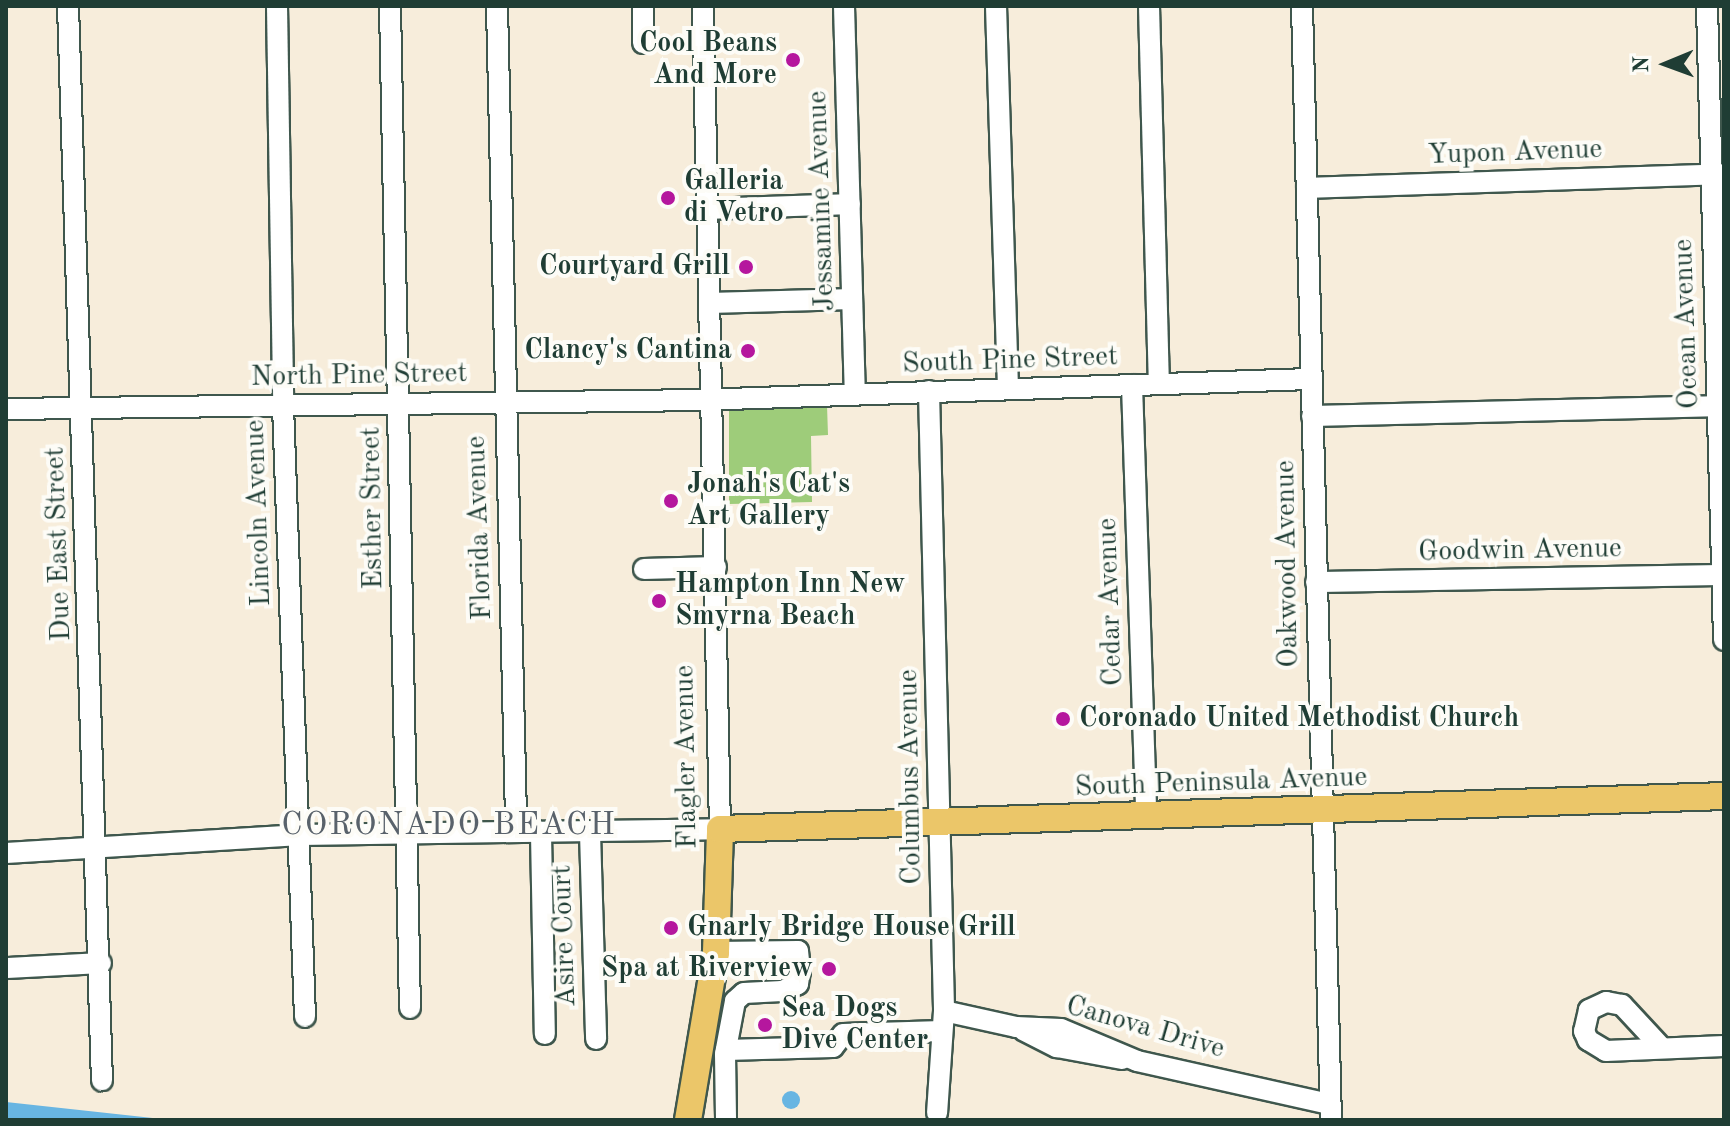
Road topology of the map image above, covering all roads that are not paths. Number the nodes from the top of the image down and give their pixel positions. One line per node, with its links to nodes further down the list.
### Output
1 (68, 6): 30 (street, Due East Street)
2 (277, 6): 28 (street, Lincoln Avenue)
3 (390, 6): 27 (street, Esther Street)
4 (497, 6): 26 (street, Florida Avenue)
5 (643, 6): 12 (street)
6 (703, 6): 16 (street, Flagler Avenue)
7 (844, 6): 15 (street, Jessamine Avenue)
8 (996, 6): 22 (street)
9 (1149, 6): 20 (street)
10 (1302, 6): 14 (street, Oakwood Avenue)
11 (1707, 6): 13 (street, Ocean Avenue)
12 (643, 43)
13 (1718, 175): 14 (street, Yupon Avenue); 29 (street, Ocean Avenue)
14 (1307, 188): 19 (street, Oakwood Avenue)
15 (850, 204): 16 (street); 17 (street, Jessamine Avenue)
16 (708, 209): 18 (street, Flagler Avenue)
17 (852, 299): 18 (street); 24 (street, Jessamine Avenue)
18 (710, 303): 25 (street, Flagler Avenue)
19 (1310, 379): 20 (street, South Pine Street); 32 (street, Oakwood Avenue)
20 (1159, 384): 21 (street, South Pine Street)
21 (1132, 385): 22 (street, South Pine Street); 40 (street, Cedar Avenue)
22 (1008, 389): 23 (street, South Pine Street)
23 (929, 391): 24 (street, South Pine Street); 41 (street, Columbus Avenue)
24 (855, 394): 25 (street, South Pine Street)
25 (712, 399): 26 (street, North Pine Street); 33 (street, Flagler Avenue)
26 (504, 402): 27 (street, North Pine Street); 45 (street, Florida Avenue)
27 (399, 403): 28 (street, North Pine Street); 43 (street, Esther Street)
28 (283, 406): 30 (street, North Pine Street); 46 (street, Lincoln Avenue)
29 (1721, 406): 32 (street); 35 (street, Ocean Avenue)
30 (82, 408): 31 (street, North Pine Street); 47 (street, Due East Street)
31 (6, 409)
32 (1312, 416): 36 (street, Oakwood Avenue)
33 (716, 567): 34 (street); 42 (street, Flagler Avenue)
34 (644, 569)
35 (1724, 575): 36 (street, Goodwin Avenue); 37 (street, Ocean Avenue)
36 (1316, 582): 39 (street, Oakwood Avenue)
37 (1724, 640)
38 (1724, 796): 39 (main road, South Peninsula Avenue)
39 (1321, 813): 40 (main road, South Peninsula Avenue); 61 (street, Oakwood Avenue)
40 (1146, 818): 41 (main road, South Peninsula Avenue)
41 (941, 824): 42 (main road, South Peninsula Avenue); 54 (street, Columbus Avenue)
42 (720, 829): 44 (street); 49 (main road, Flagler Avenue)
43 (409, 833): 45 (street); 46 (street); 52 (street, Esther Street)
44 (590, 833): 45 (street); 56 (street, Asire Court)
45 (541, 834): 55 (street)
46 (300, 835): 47 (street); 53 (street, Lincoln Avenue)
47 (98, 847): 48 (street); 50 (street, Due East Street)
48 (6, 853)
49 (716, 952): 59 (street); 63 (main road, Flagler Avenue)
50 (101, 963): 51 (street); 60 (street, Due East Street)
51 (6, 968)
52 (410, 1008)
53 (305, 1017)
54 (943, 1021): 59 (street, Canova Drive); 61 (street, Canova Drive); 62 (street, Columbus Avenue)
55 (545, 1034)
56 (596, 1039)
57 (1724, 1046): 58 (street)
58 (1662, 1048)
59 (726, 1050): 64 (street)
60 (102, 1080)
61 (1330, 1112)
62 (937, 1113)
63 (688, 1120)
64 (726, 1120)

